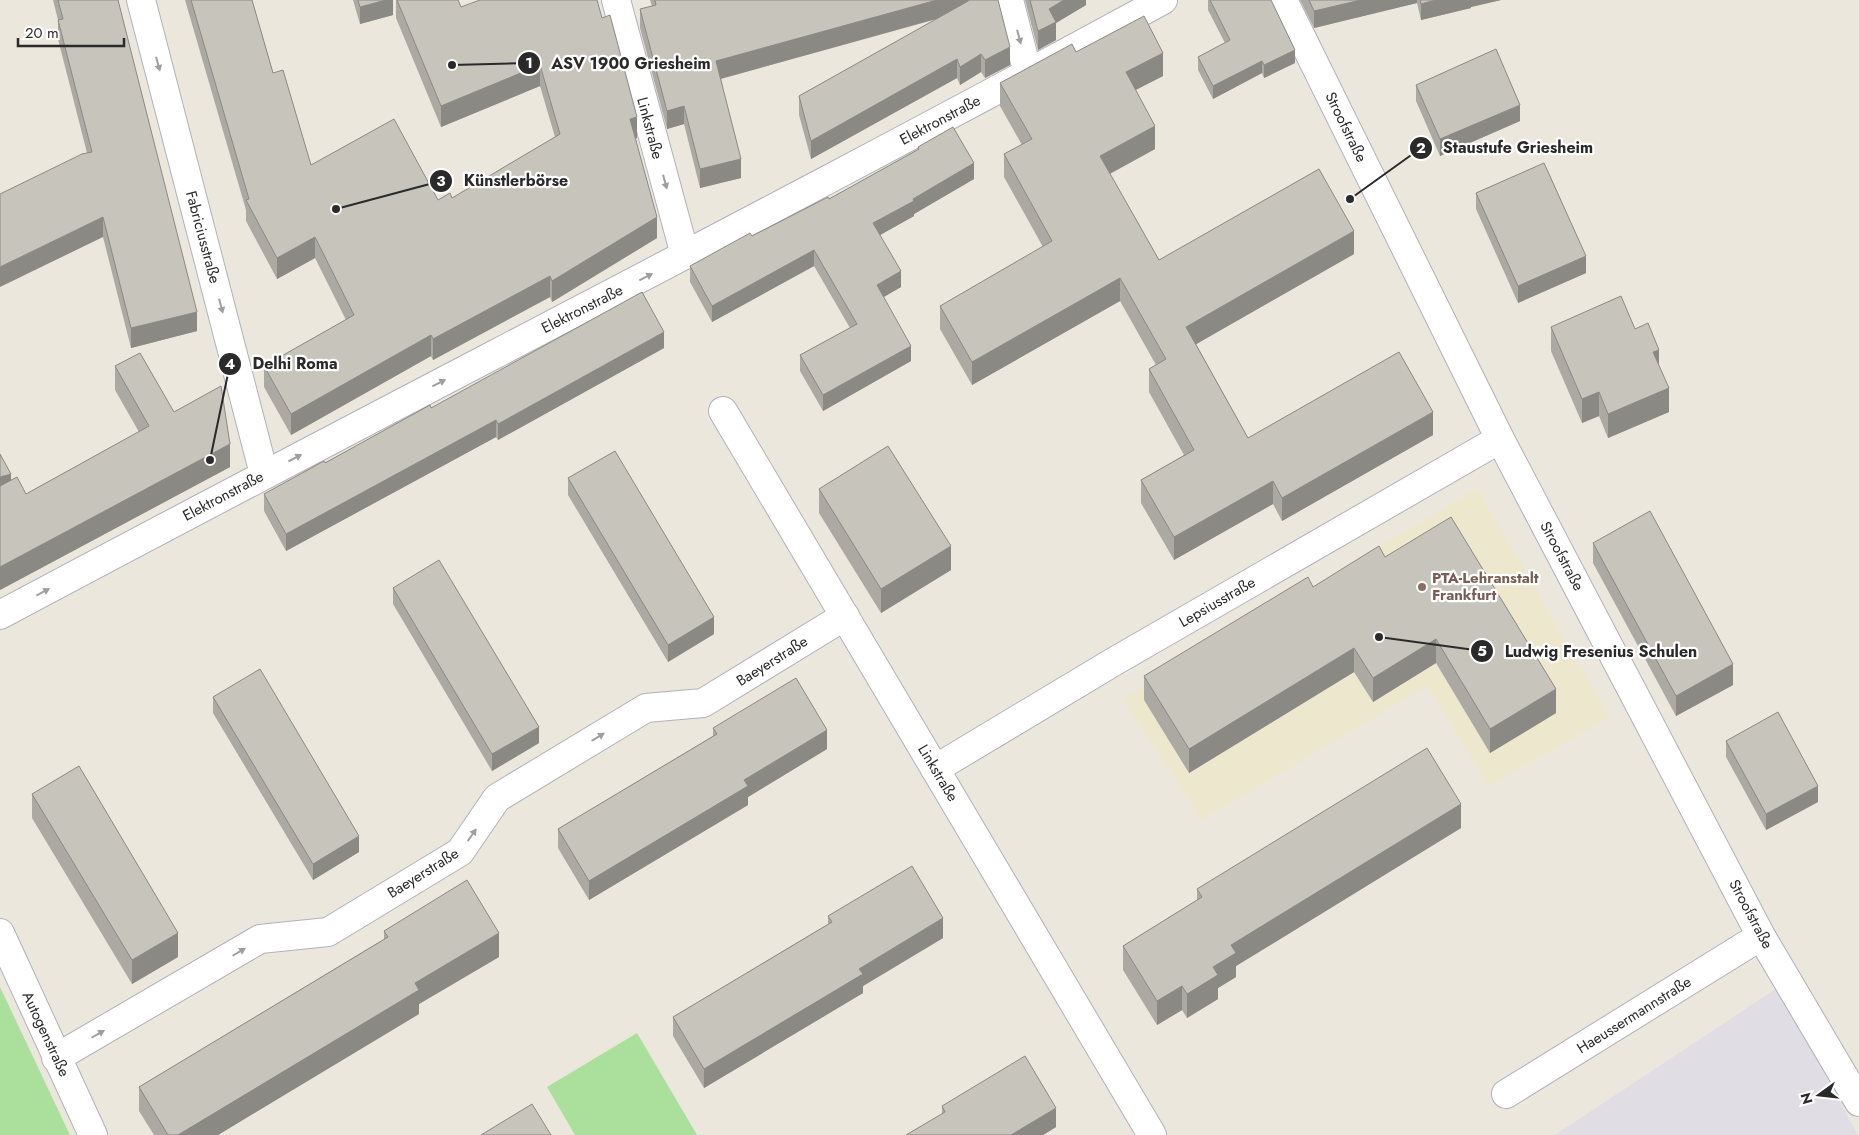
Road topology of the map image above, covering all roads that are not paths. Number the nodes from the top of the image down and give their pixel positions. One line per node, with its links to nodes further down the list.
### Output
1 (141, 0): 10 (street, Fabriciusstraße, one-way to 10)
2 (616, 0): 7 (street, Linkstraße, one-way to 7)
3 (1009, 0): 6 (street, one-way to 6)
4 (1163, 0): 6 (street, Elektronstraße)
5 (1283, 0): 9 (street, Stroofstraße)
6 (1028, 74): 7 (street, Elektronstraße)
7 (685, 255): 10 (street, Elektronstraße, one-way to 7)
8 (723, 411): 12 (street, Linkstraße)
9 (1500, 438): 13 (street, Lepsiusstraße); 15 (street, Stroofstraße)
10 (264, 474): 11 (street, Elektronstraße, one-way to 10)
11 (0, 615)
12 (845, 616): 13 (street, Linkstraße); 16 (street, Baeyerstraße, one-way to 12)
13 (935, 769): 20 (street, Linkstraße)
14 (0, 933): 16 (street, Autogenstraße)
15 (1761, 936): 17 (street, Haeussermannstraße); 18 (street, Stroofstraße)
16 (56, 1058): 19 (street, Autogenstraße)
17 (1506, 1094)
18 (1859, 1102)
19 (92, 1135)
20 (1152, 1135)

